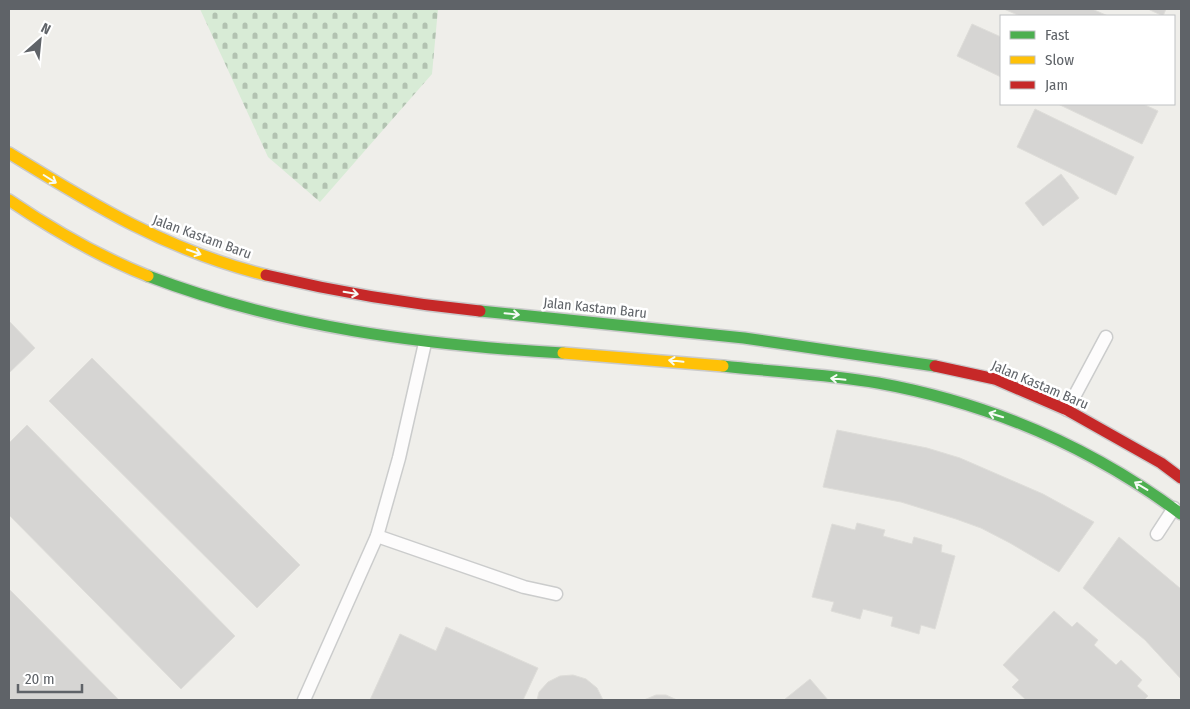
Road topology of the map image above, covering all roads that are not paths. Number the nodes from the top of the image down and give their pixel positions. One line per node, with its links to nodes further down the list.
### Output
1 (9, 153): 5 (street, Jalan Kastam Baru, one-way to 5)
2 (9, 200): 4 (street)
3 (1106, 337): 5 (lane)
4 (425, 343): 7 (street, one-way to 4); 9 (lane)
5 (1067, 410): 6 (street, Jalan Kastam Baru)
6 (1181, 478)
7 (1178, 511): 8 (lane)
8 (1157, 534)
9 (376, 536): 10 (lane); 11 (lane)
10 (556, 594)
11 (304, 700)

